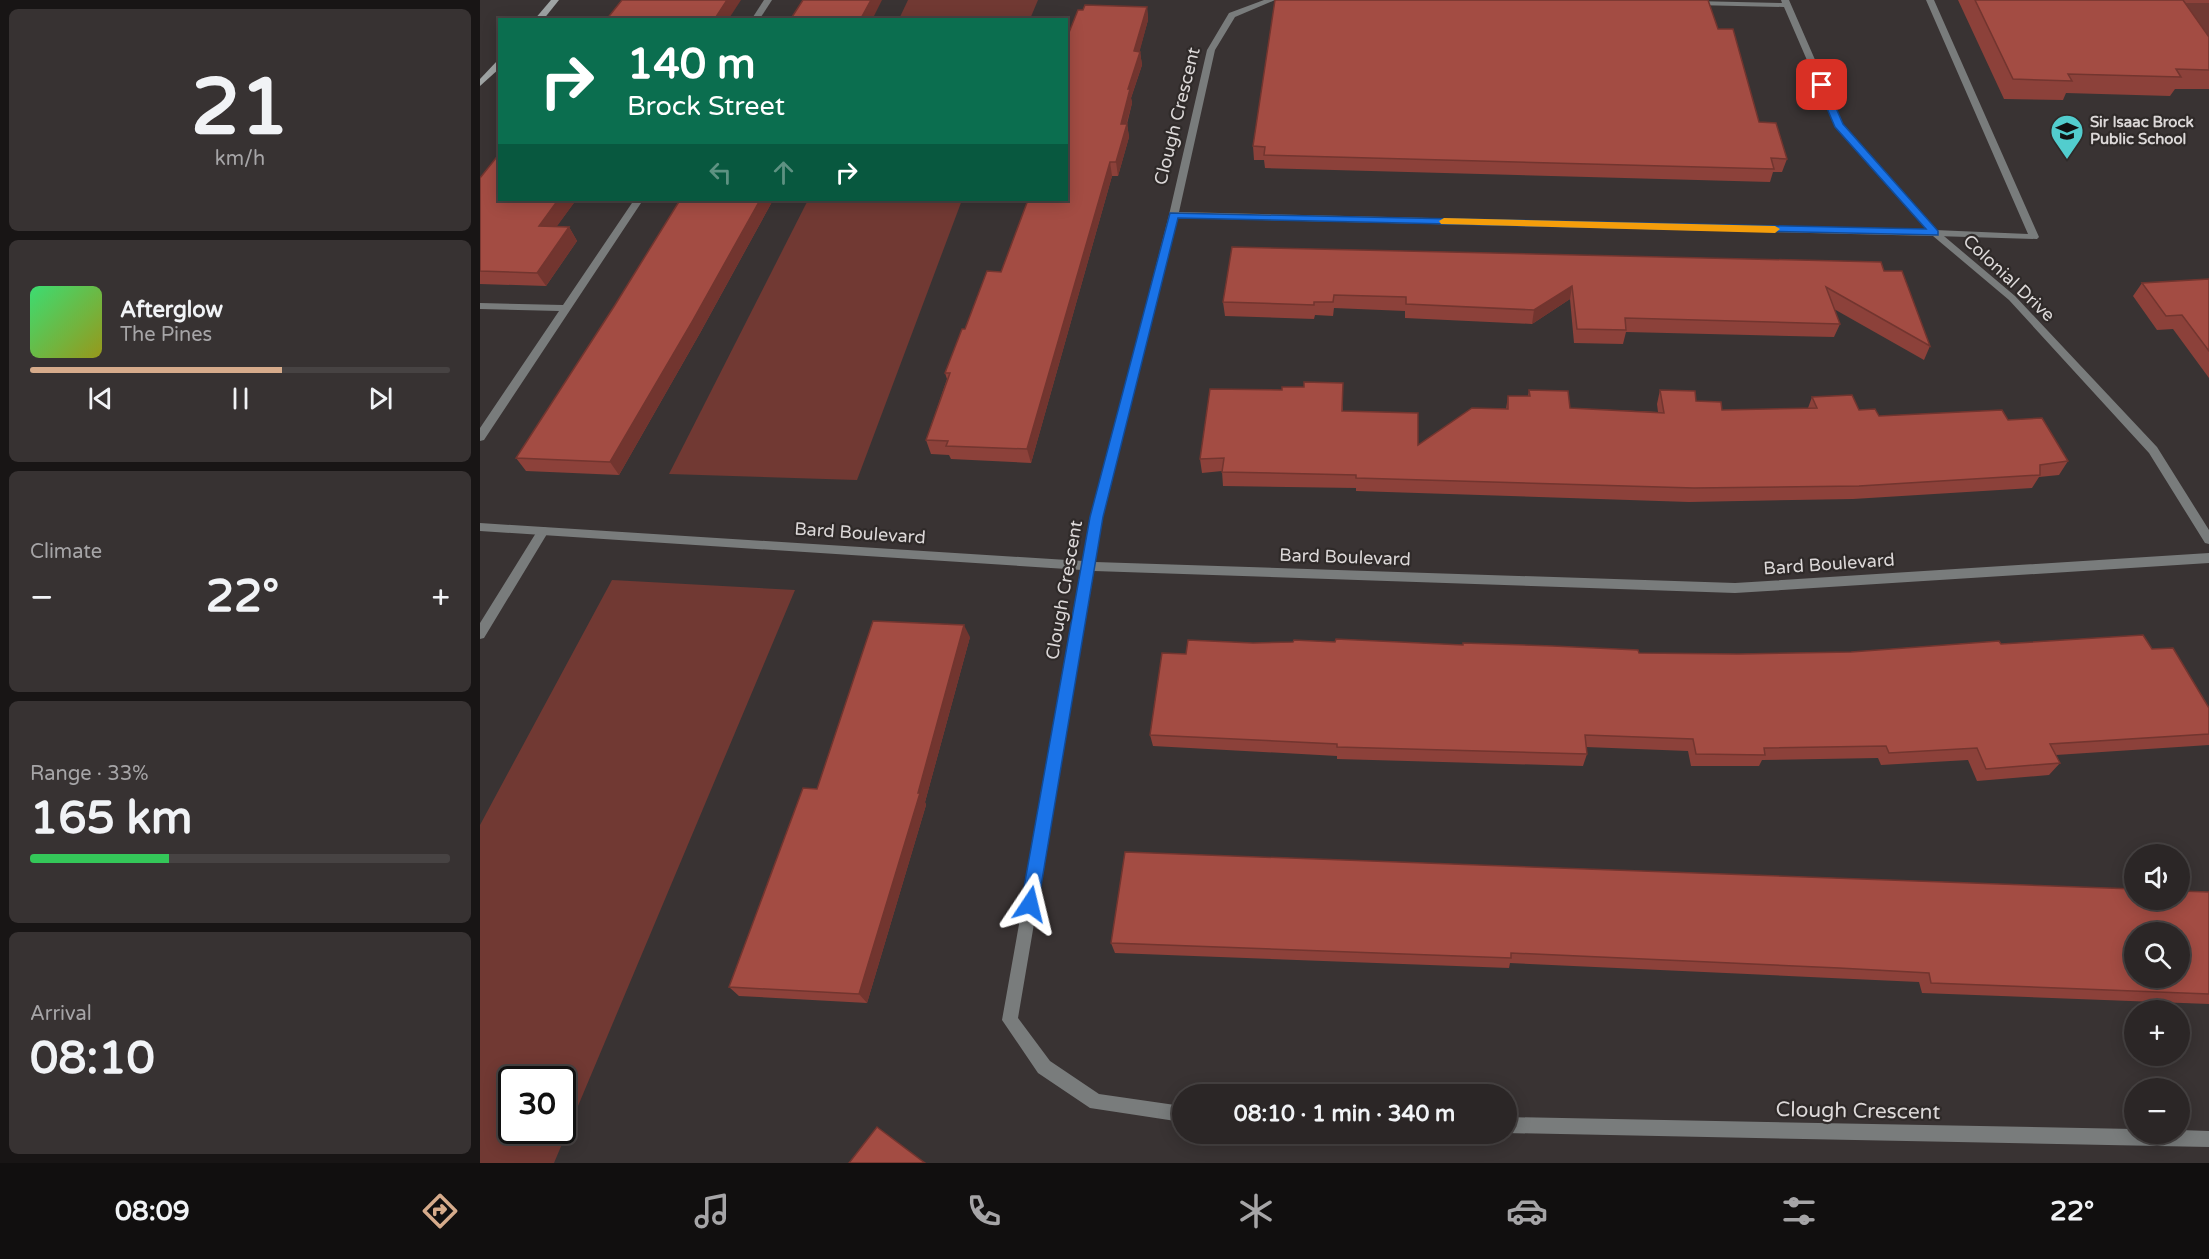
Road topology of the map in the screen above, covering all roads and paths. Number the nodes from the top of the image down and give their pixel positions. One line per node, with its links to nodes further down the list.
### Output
1 (555, 0): 7 (main road)
2 (768, 0): 8 (street)
3 (1271, 0): 12 (street, Clough Crescent)
4 (1930, 0): 13 (street)
5 (1684, 3): 6 (street)
6 (1786, 3): 13 (street, Colonial Drive)
7 (540, 18)
8 (756, 18)
9 (498, 65): 10 (main road)
10 (480, 84)
11 (637, 201): 15 (street)
12 (1174, 215): 13 (street); 21 (street, Clough Crescent)
13 (1935, 233): 19 (street, Colonial Drive)
14 (480, 306): 15 (street)
15 (565, 308): 16 (street)
16 (480, 437)
17 (480, 527): 18 (street, Bard Boulevard)
18 (543, 531): 21 (street, Bard Boulevard); 22 (street)
19 (2209, 540)
20 (2209, 558): 21 (street, Bard Boulevard)
21 (1088, 566): 23 (street, Clough Crescent)
22 (480, 634)
23 (1172, 1113)
24 (1517, 1125): 25 (street, Clough Crescent)
25 (2209, 1139)

